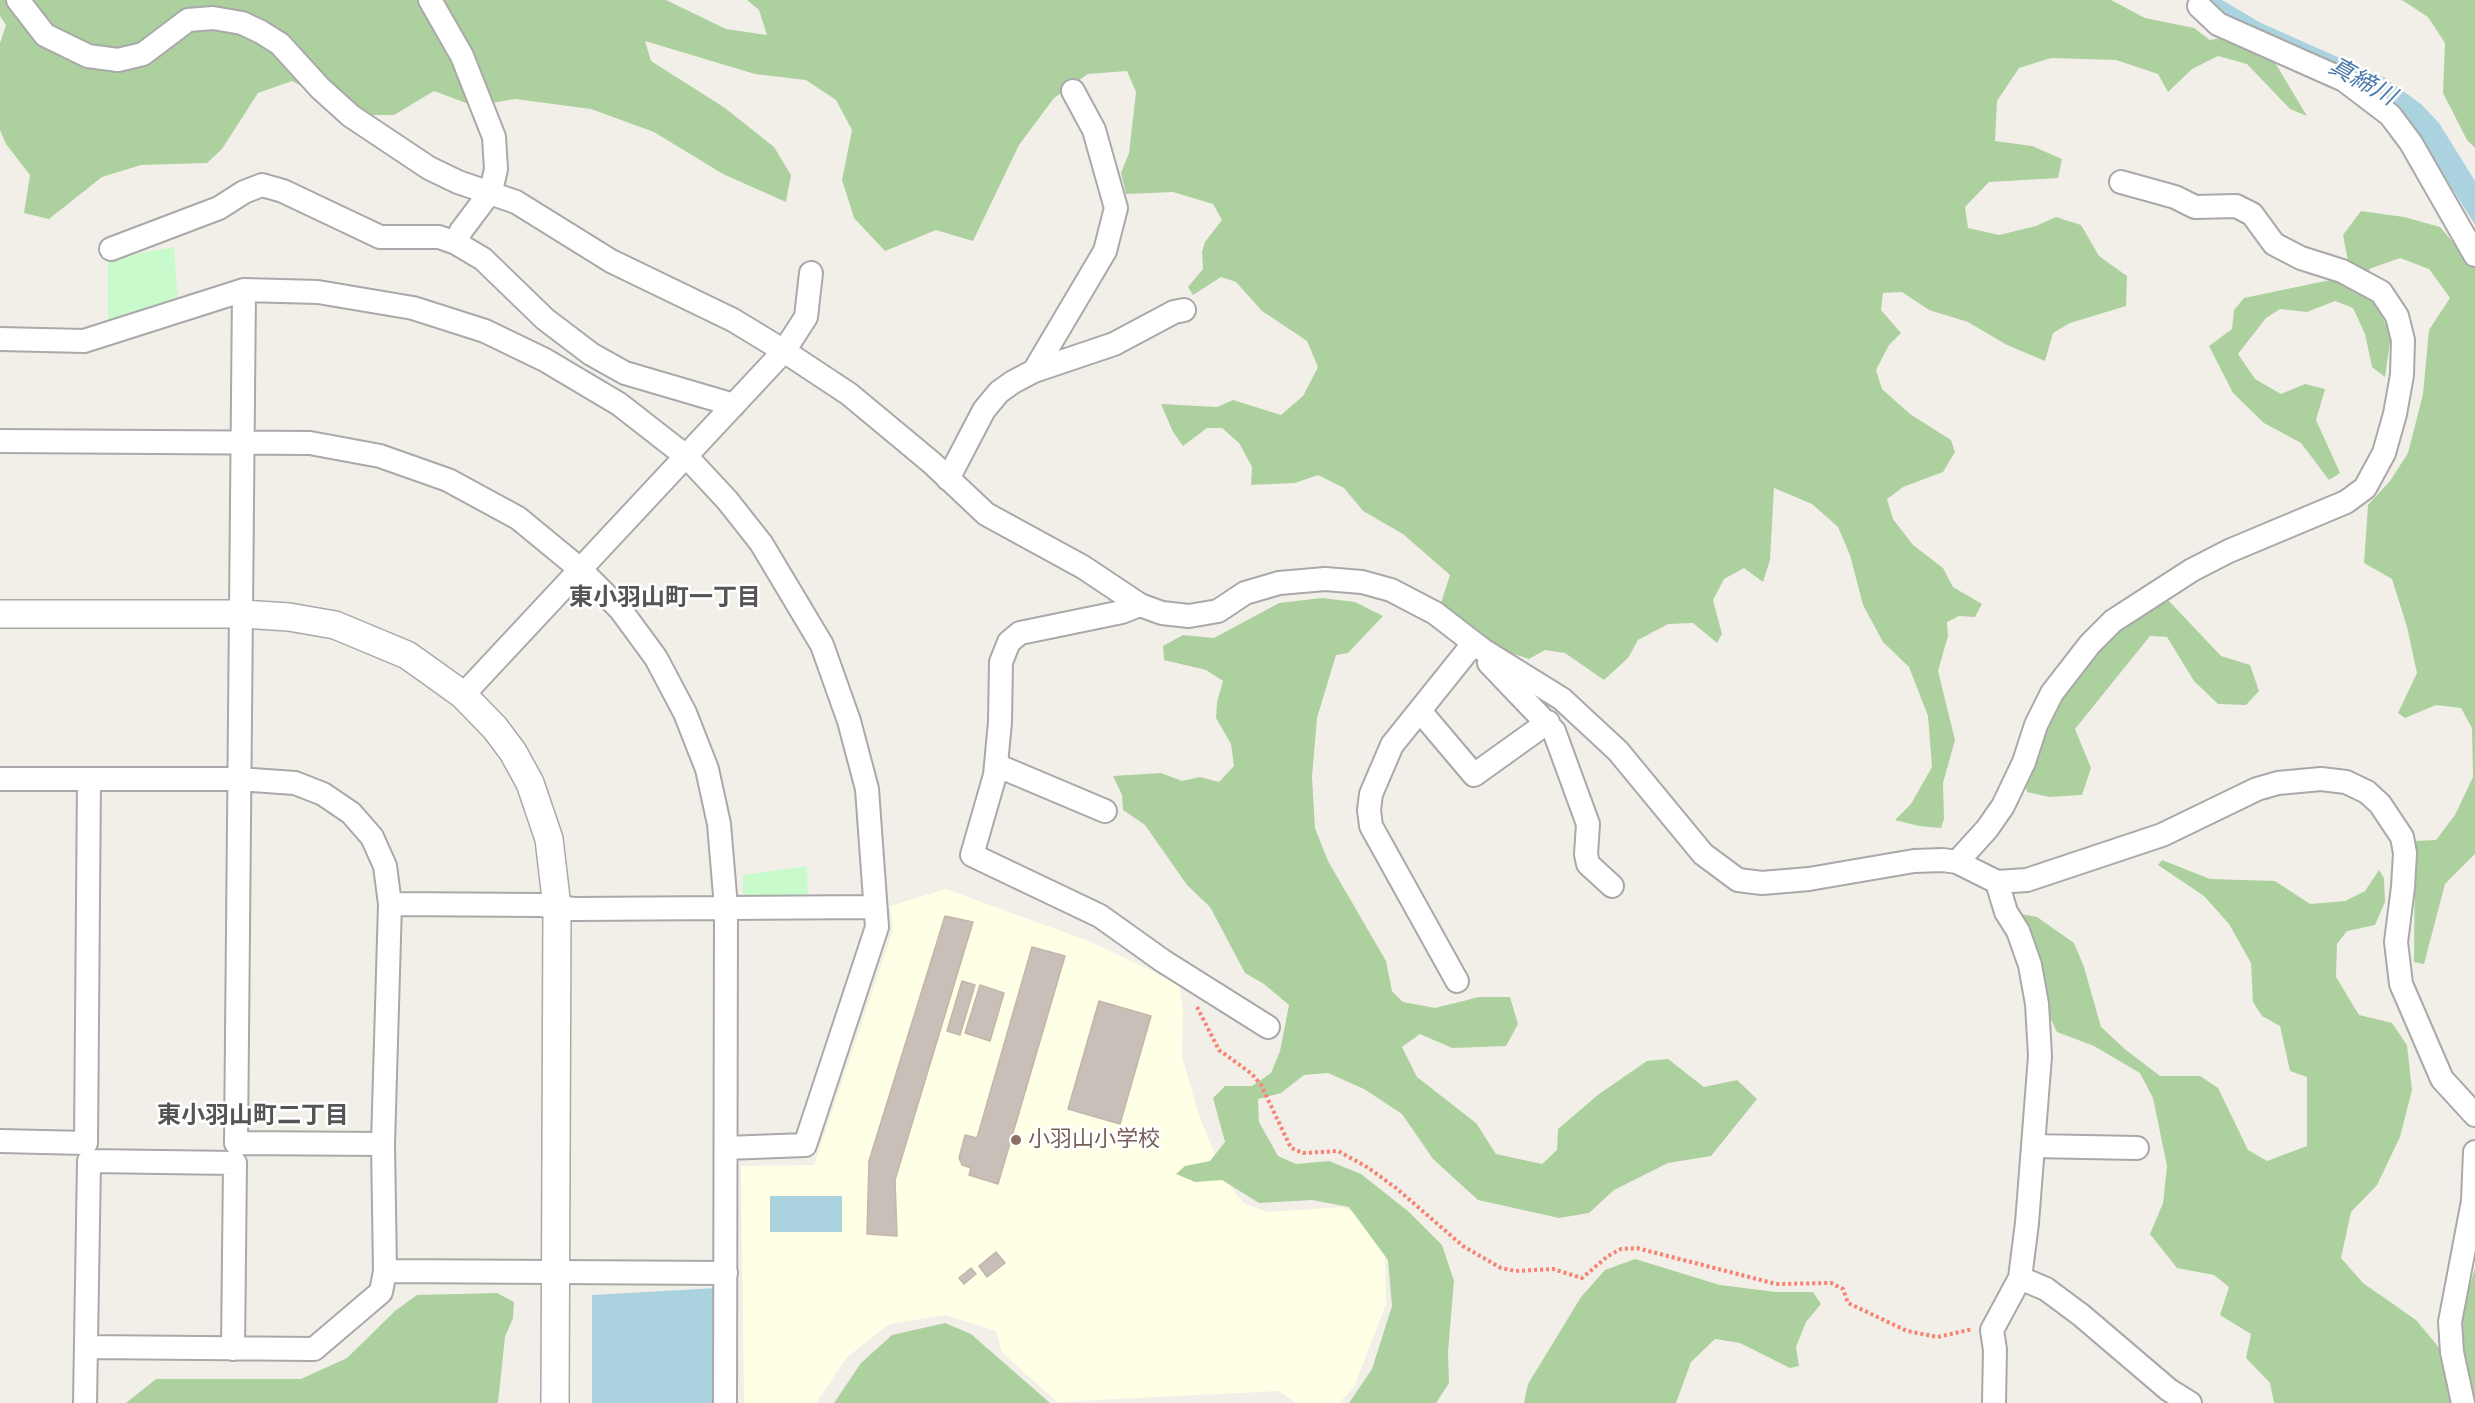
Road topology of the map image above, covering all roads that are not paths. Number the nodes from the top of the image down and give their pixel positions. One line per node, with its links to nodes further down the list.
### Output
1 (18, 0): 6 (street)
2 (430, 0): 6 (street)
3 (2199, 6): 9 (street)
4 (1073, 91): 15 (street)
5 (2121, 182): 34 (street)
6 (491, 191): 7 (street); 14 (street)
7 (456, 243): 8 (street); 16 (street)
8 (111, 249)
9 (2475, 255)
10 (811, 273): 14 (street)
11 (244, 290): 13 (street); 18 (street); 19 (street)
12 (1184, 310): 15 (street)
13 (0, 339)
14 (784, 351): 16 (street); 20 (street)
15 (1034, 371): 20 (street)
16 (734, 405): 19 (street)
17 (0, 441): 18 (street)
18 (243, 443): 21 (street); 24 (street)
19 (687, 457): 21 (street); 40 (street)
20 (948, 479): 22 (street)
21 (580, 568): 26 (street); 39 (street)
22 (1140, 605): 25 (street); 29 (street)
23 (0, 614): 24 (street)
24 (242, 614): 26 (street); 32 (street)
25 (1473, 644): 27 (street); 28 (street); 34 (street)
26 (463, 695): 38 (street)
27 (1420, 711): 28 (street); 41 (street)
28 (1548, 722): 36 (street)
29 (996, 765): 33 (street); 42 (street)
30 (0, 779): 31 (street)
31 (89, 779): 32 (street); 44 (street)
32 (238, 779): 37 (street); 45 (street)
33 (1105, 811)
34 (1958, 862): 35 (street)
35 (1996, 882): 43 (street); 46 (street)
36 (1612, 886)
37 (390, 904): 38 (street); 45 (street)
38 (557, 907): 39 (street); 51 (street)
39 (726, 907): 40 (street); 47 (street)
40 (875, 907): 47 (street)
41 (1457, 981)
42 (1268, 1027)
43 (2475, 1115)
44 (0, 1141)
45 (383, 1144): 50 (street)
46 (2033, 1146): 48 (street); 53 (street)
47 (726, 1148): 52 (street)
48 (2137, 1148)
49 (2475, 1152): 61 (street)
50 (385, 1271): 51 (street); 55 (street)
51 (556, 1271): 52 (street); 57 (street)
52 (726, 1273): 58 (street)
53 (2020, 1278): 59 (street); 60 (street)
54 (87, 1347): 55 (street); 55 (street); 56 (street)
55 (233, 1349)
56 (85, 1403)
57 (555, 1403)
58 (725, 1403)
59 (1994, 1403)
60 (2190, 1403)
61 (2463, 1403)

